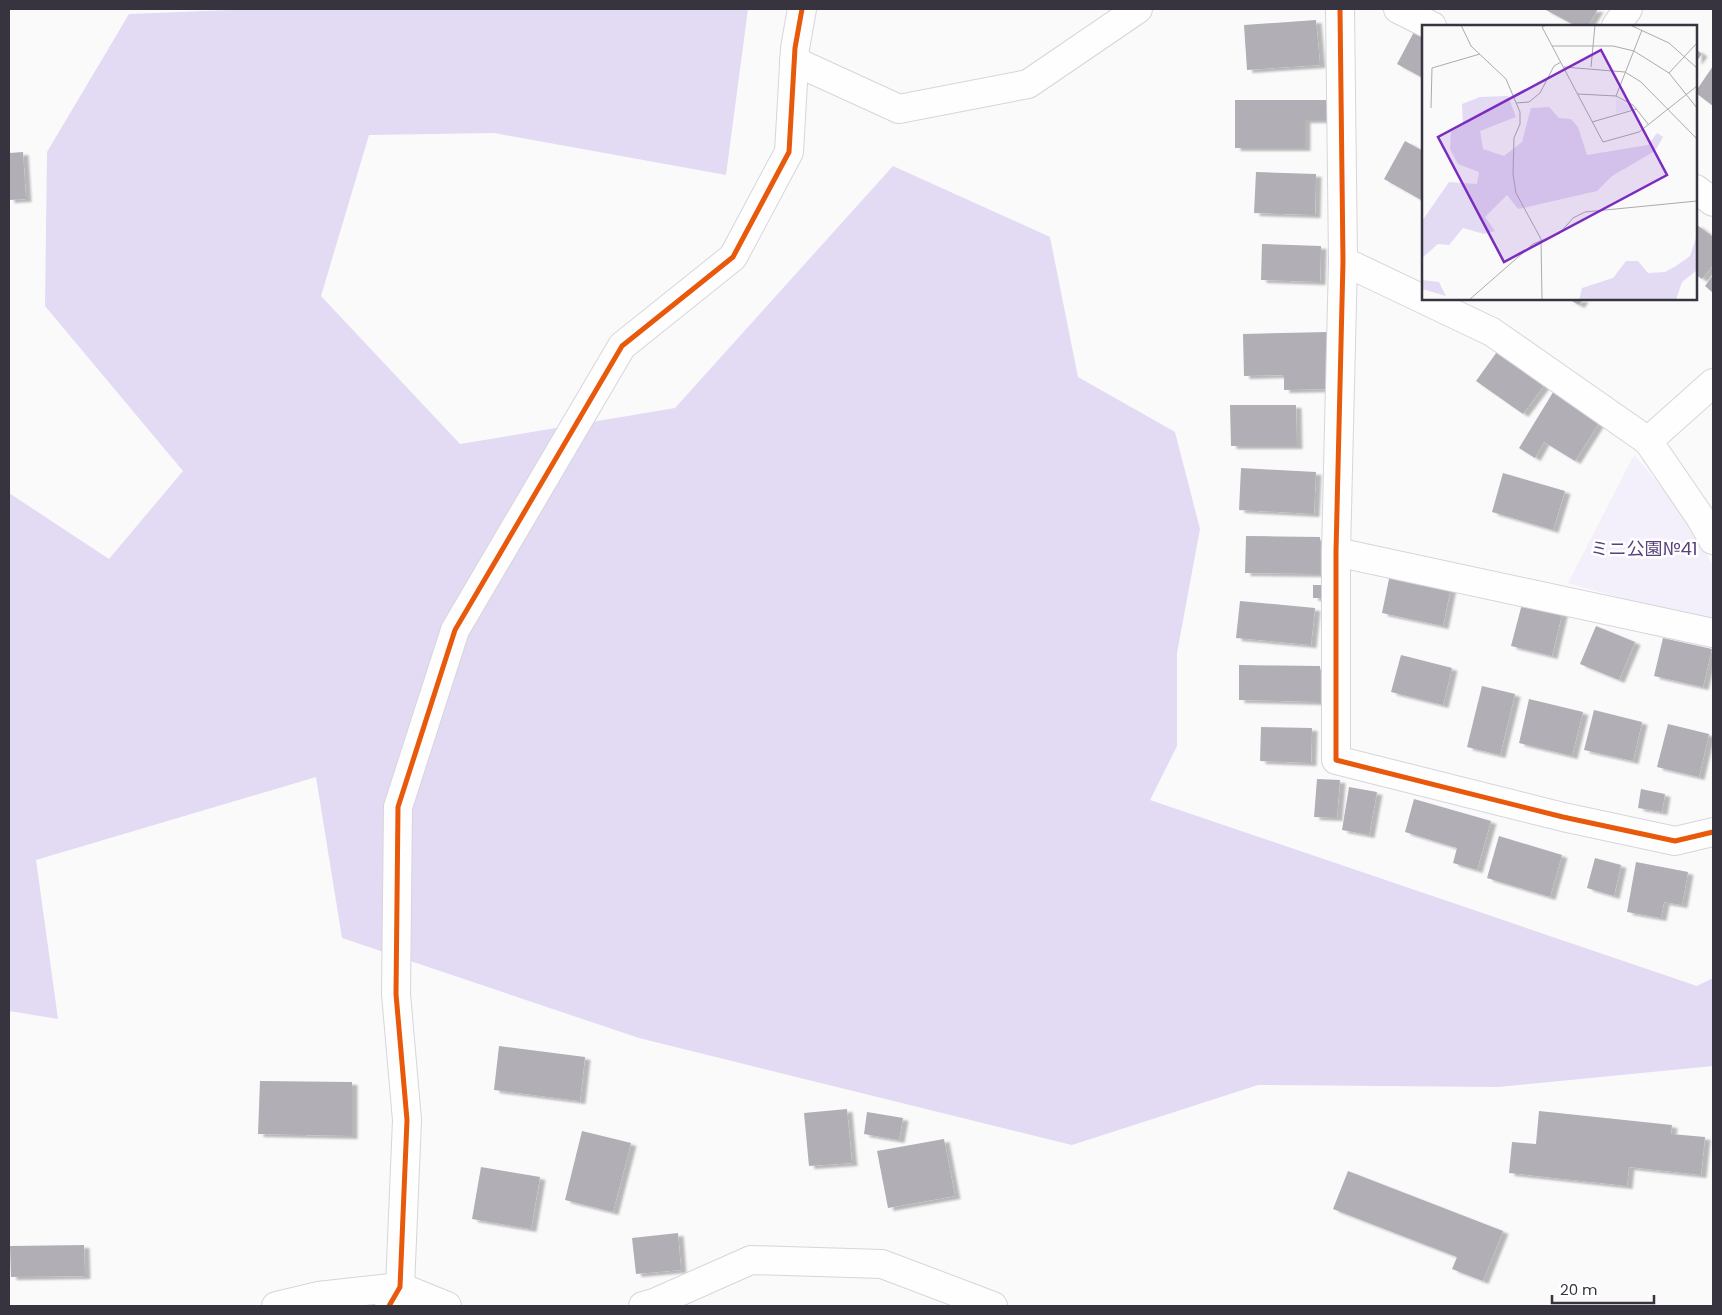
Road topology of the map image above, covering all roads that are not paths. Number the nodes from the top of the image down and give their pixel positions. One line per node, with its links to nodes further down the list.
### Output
1 (802, 9): 8 (street)
2 (1138, 9): 8 (street)
3 (1340, 9): 11 (street)
4 (1398, 9): 6 (street)
5 (1628, 9): 7 (street)
6 (1430, 25)
7 (1617, 25)
8 (794, 62): 20 (street)
9 (1697, 190): 10 (street)
10 (1713, 202)
11 (1343, 261): 12 (street); 17 (street)
12 (1422, 299)
13 (1425, 300): 15 (street)
14 (1713, 383): 15 (street)
15 (1648, 441): 16 (street)
16 (1713, 540)
17 (1336, 552): 18 (street); 19 (street)
18 (1713, 633)
19 (1713, 832)
20 (394, 1296): 21 (street); 22 (street)
21 (276, 1306)
22 (446, 1306)
23 (643, 1306): 24 (street)
24 (993, 1306)

